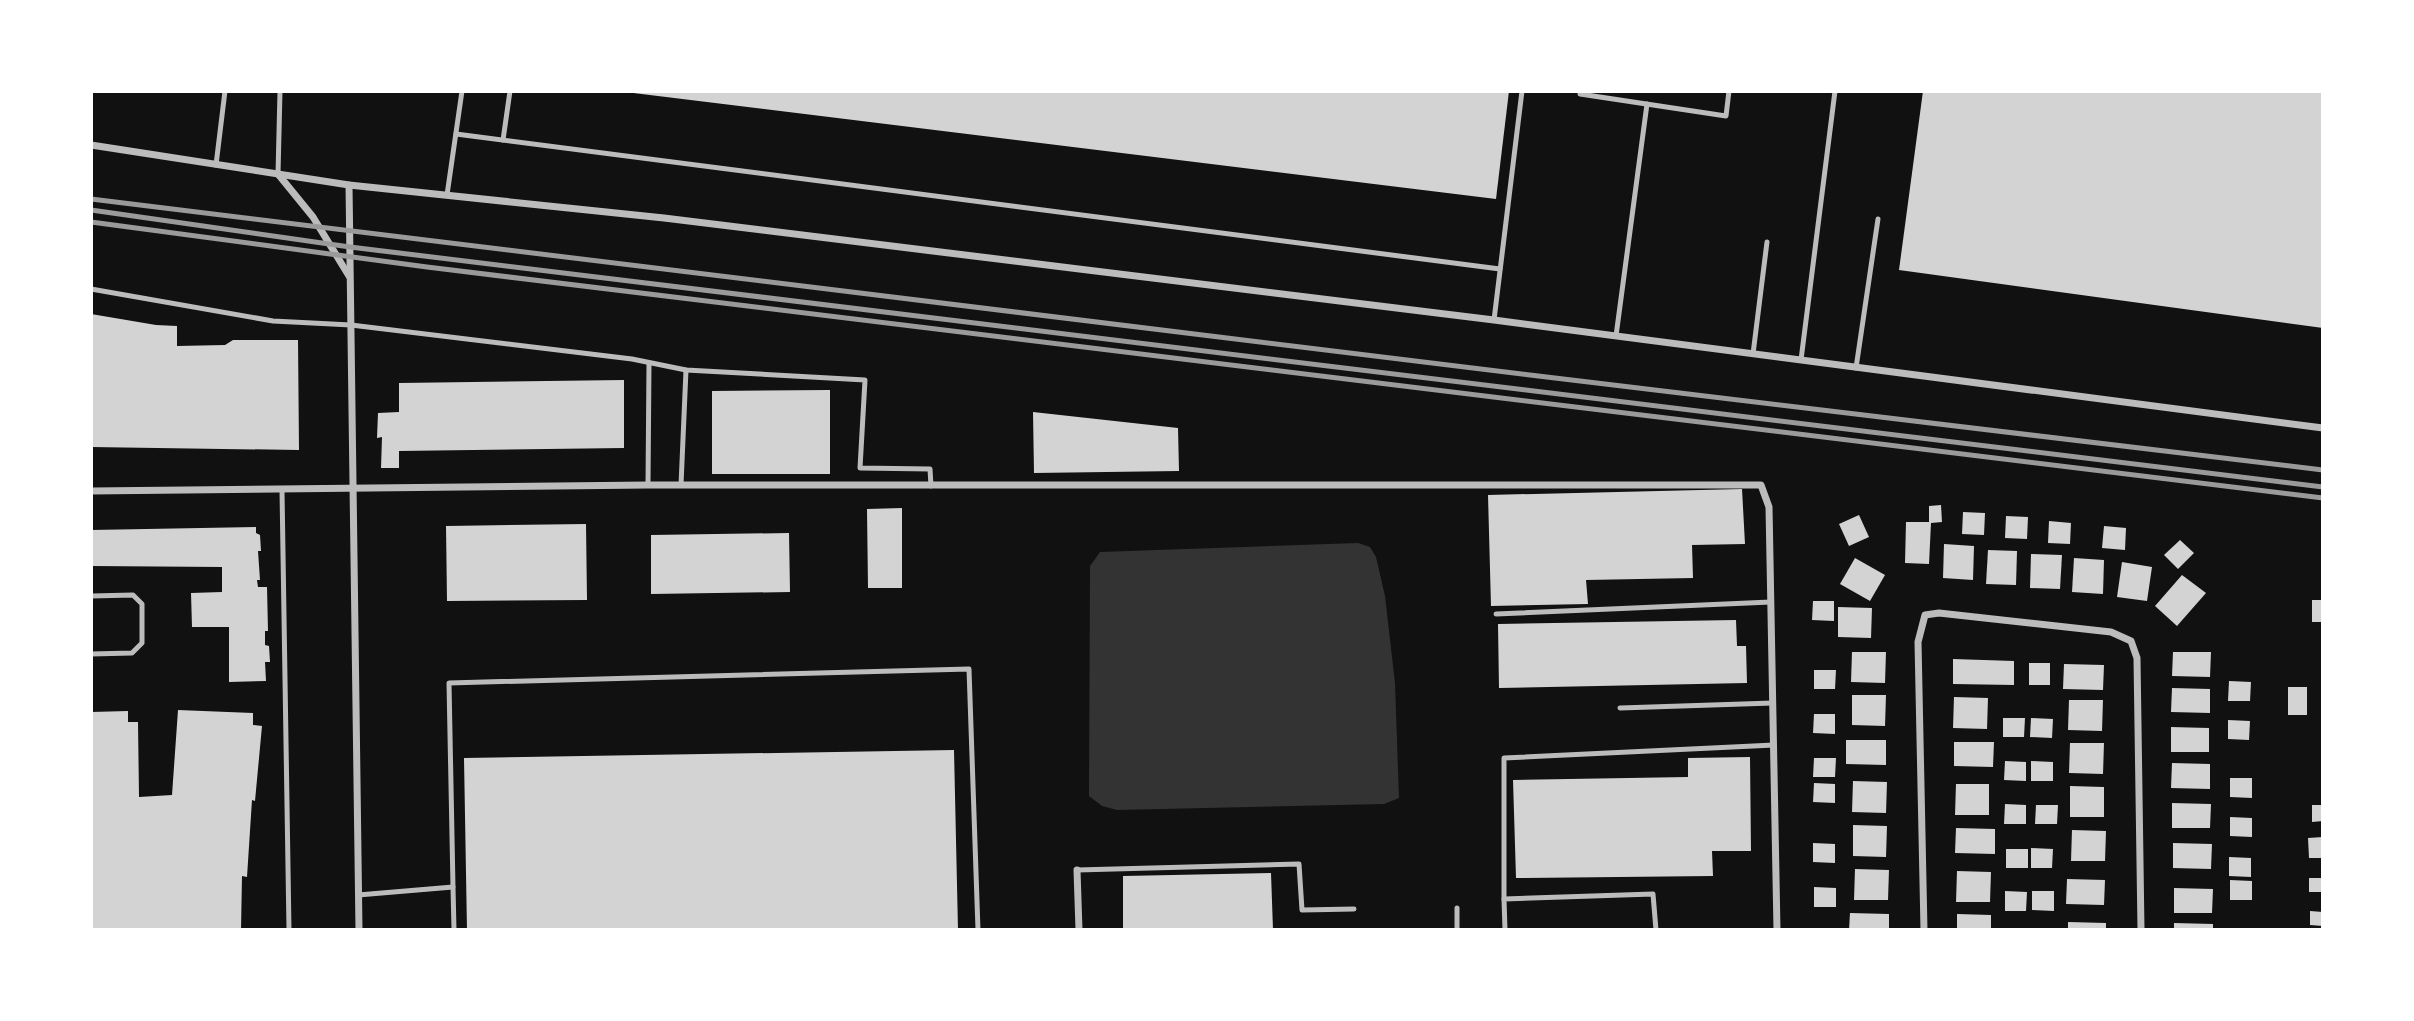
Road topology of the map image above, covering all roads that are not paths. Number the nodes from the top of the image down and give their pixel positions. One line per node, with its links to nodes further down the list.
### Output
1 (225, 91): 13 (lane)
2 (280, 91): 14 (lane)
3 (462, 91): 10 (lane)
4 (510, 91): 11 (lane)
5 (1522, 91): 19 (lane)
6 (1580, 91): 9 (lane)
7 (1729, 91): 9 (lane)
8 (1835, 91): 26 (lane)
9 (1647, 104): 24 (lane)
10 (456, 134): 11 (lane); 16 (lane)
11 (503, 140): 19 (lane)
12 (91, 145): 13 (street)
13 (216, 165): 14 (street)
14 (278, 174): 15 (street); 20 (street)
15 (349, 185): 16 (street); 20 (street)
16 (447, 195): 22 (street)
17 (1878, 219): 28 (lane)
18 (1767, 242): 25 (lane)
19 (1500, 270): 22 (lane)
20 (350, 278): 23 (street)
21 (91, 289): 23 (lane)
22 (1493, 320): 24 (street)
23 (351, 325): 27 (lane); 34 (street)
24 (1616, 336): 25 (street)
25 (1753, 354): 26 (street)
26 (1801, 360): 28 (street)
27 (649, 363): 29 (lane); 31 (lane)
28 (1856, 368): 30 (street)
29 (685, 370): 32 (lane); 33 (lane)
30 (2323, 428)
31 (648, 485): 32 (street); 34 (street)
32 (681, 486): 33 (street)
33 (931, 486): 38 (street)
34 (353, 489): 35 (street); 46 (street)
35 (282, 490): 36 (street); 50 (lane)
36 (91, 491)
37 (91, 596): 40 (lane)
38 (1771, 602): 39 (lane); 41 (street)
39 (1496, 614)
40 (91, 654)
41 (1773, 703): 42 (lane); 43 (street)
42 (1620, 708)
43 (1774, 745): 47 (lane); 58 (street)
44 (1077, 870): 49 (lane); 54 (street)
45 (453, 887): 46 (lane); 52 (lane); 53 (lane)
46 (358, 895): 51 (street)
47 (1504, 899): 56 (lane); 57 (lane)
48 (1457, 908): 55 (lane)
49 (1354, 909)
50 (289, 930)
51 (359, 930)
52 (454, 930)
53 (978, 930)
54 (1079, 930)
55 (1457, 930)
56 (1505, 930)
57 (1656, 930)
58 (1777, 930)
59 (1924, 930): 60 (street)
60 (2141, 930)

